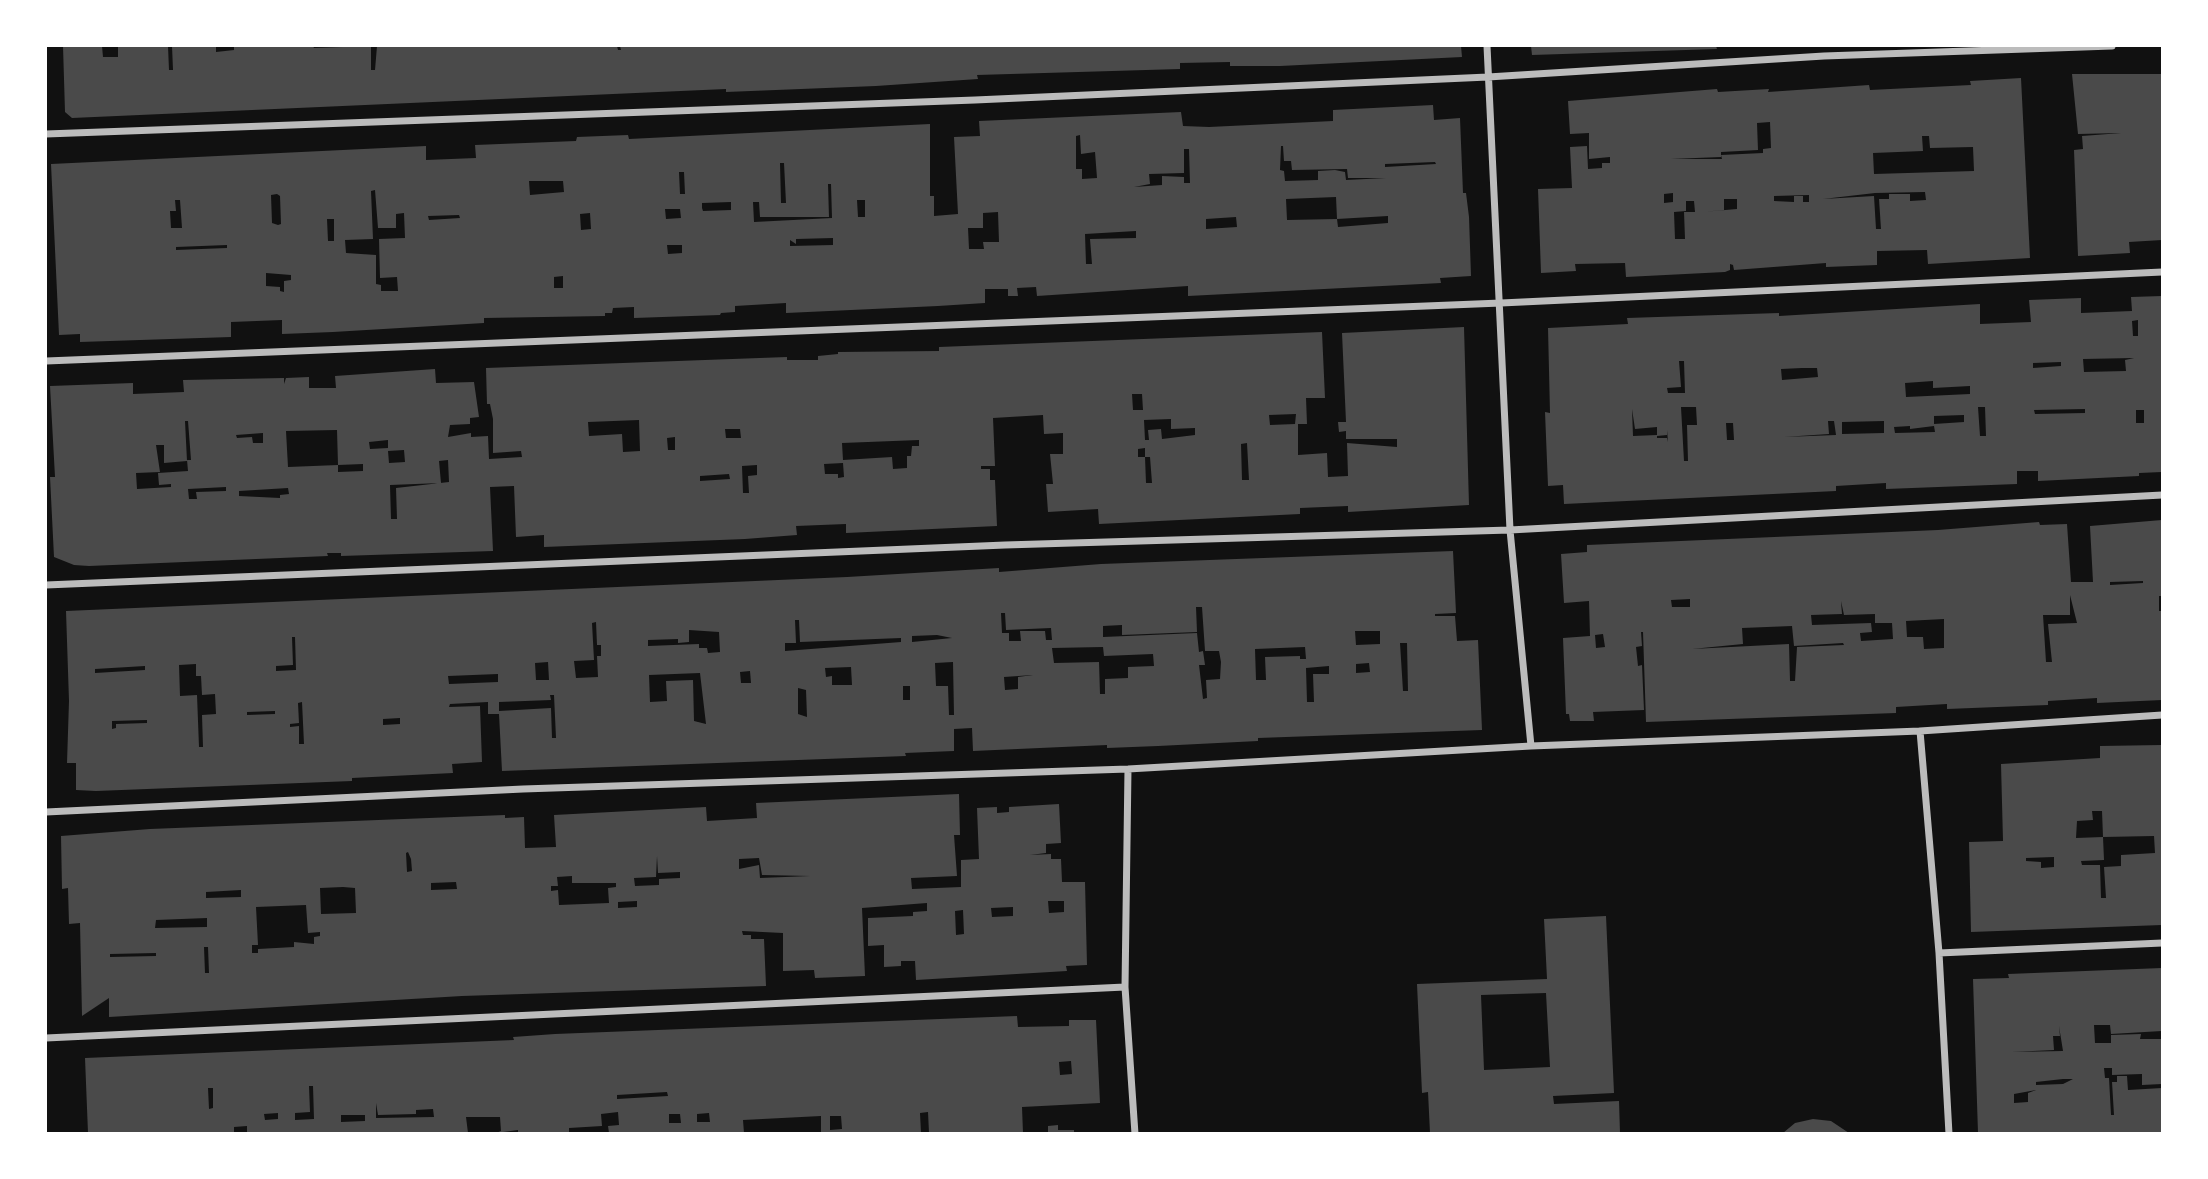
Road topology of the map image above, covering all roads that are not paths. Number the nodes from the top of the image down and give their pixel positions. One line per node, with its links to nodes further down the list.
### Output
1 (1487, 46): 3 (street)
2 (2112, 46): 3 (street)
3 (1488, 77): 4 (street); 6 (street)
4 (46, 134)
5 (2162, 272): 6 (street)
6 (1501, 303): 7 (street); 9 (street)
7 (46, 361)
8 (2162, 495): 9 (street)
9 (1510, 530): 10 (street); 13 (street)
10 (46, 585)
11 (2162, 715): 12 (street)
12 (1920, 731): 13 (street); 17 (street)
13 (1531, 746): 14 (street)
14 (1128, 769): 15 (street); 18 (street)
15 (46, 812)
16 (2162, 943): 17 (street)
17 (1939, 953): 21 (street)
18 (1125, 988): 19 (street); 20 (street)
19 (46, 1038)
20 (1135, 1133)
21 (1949, 1133)

